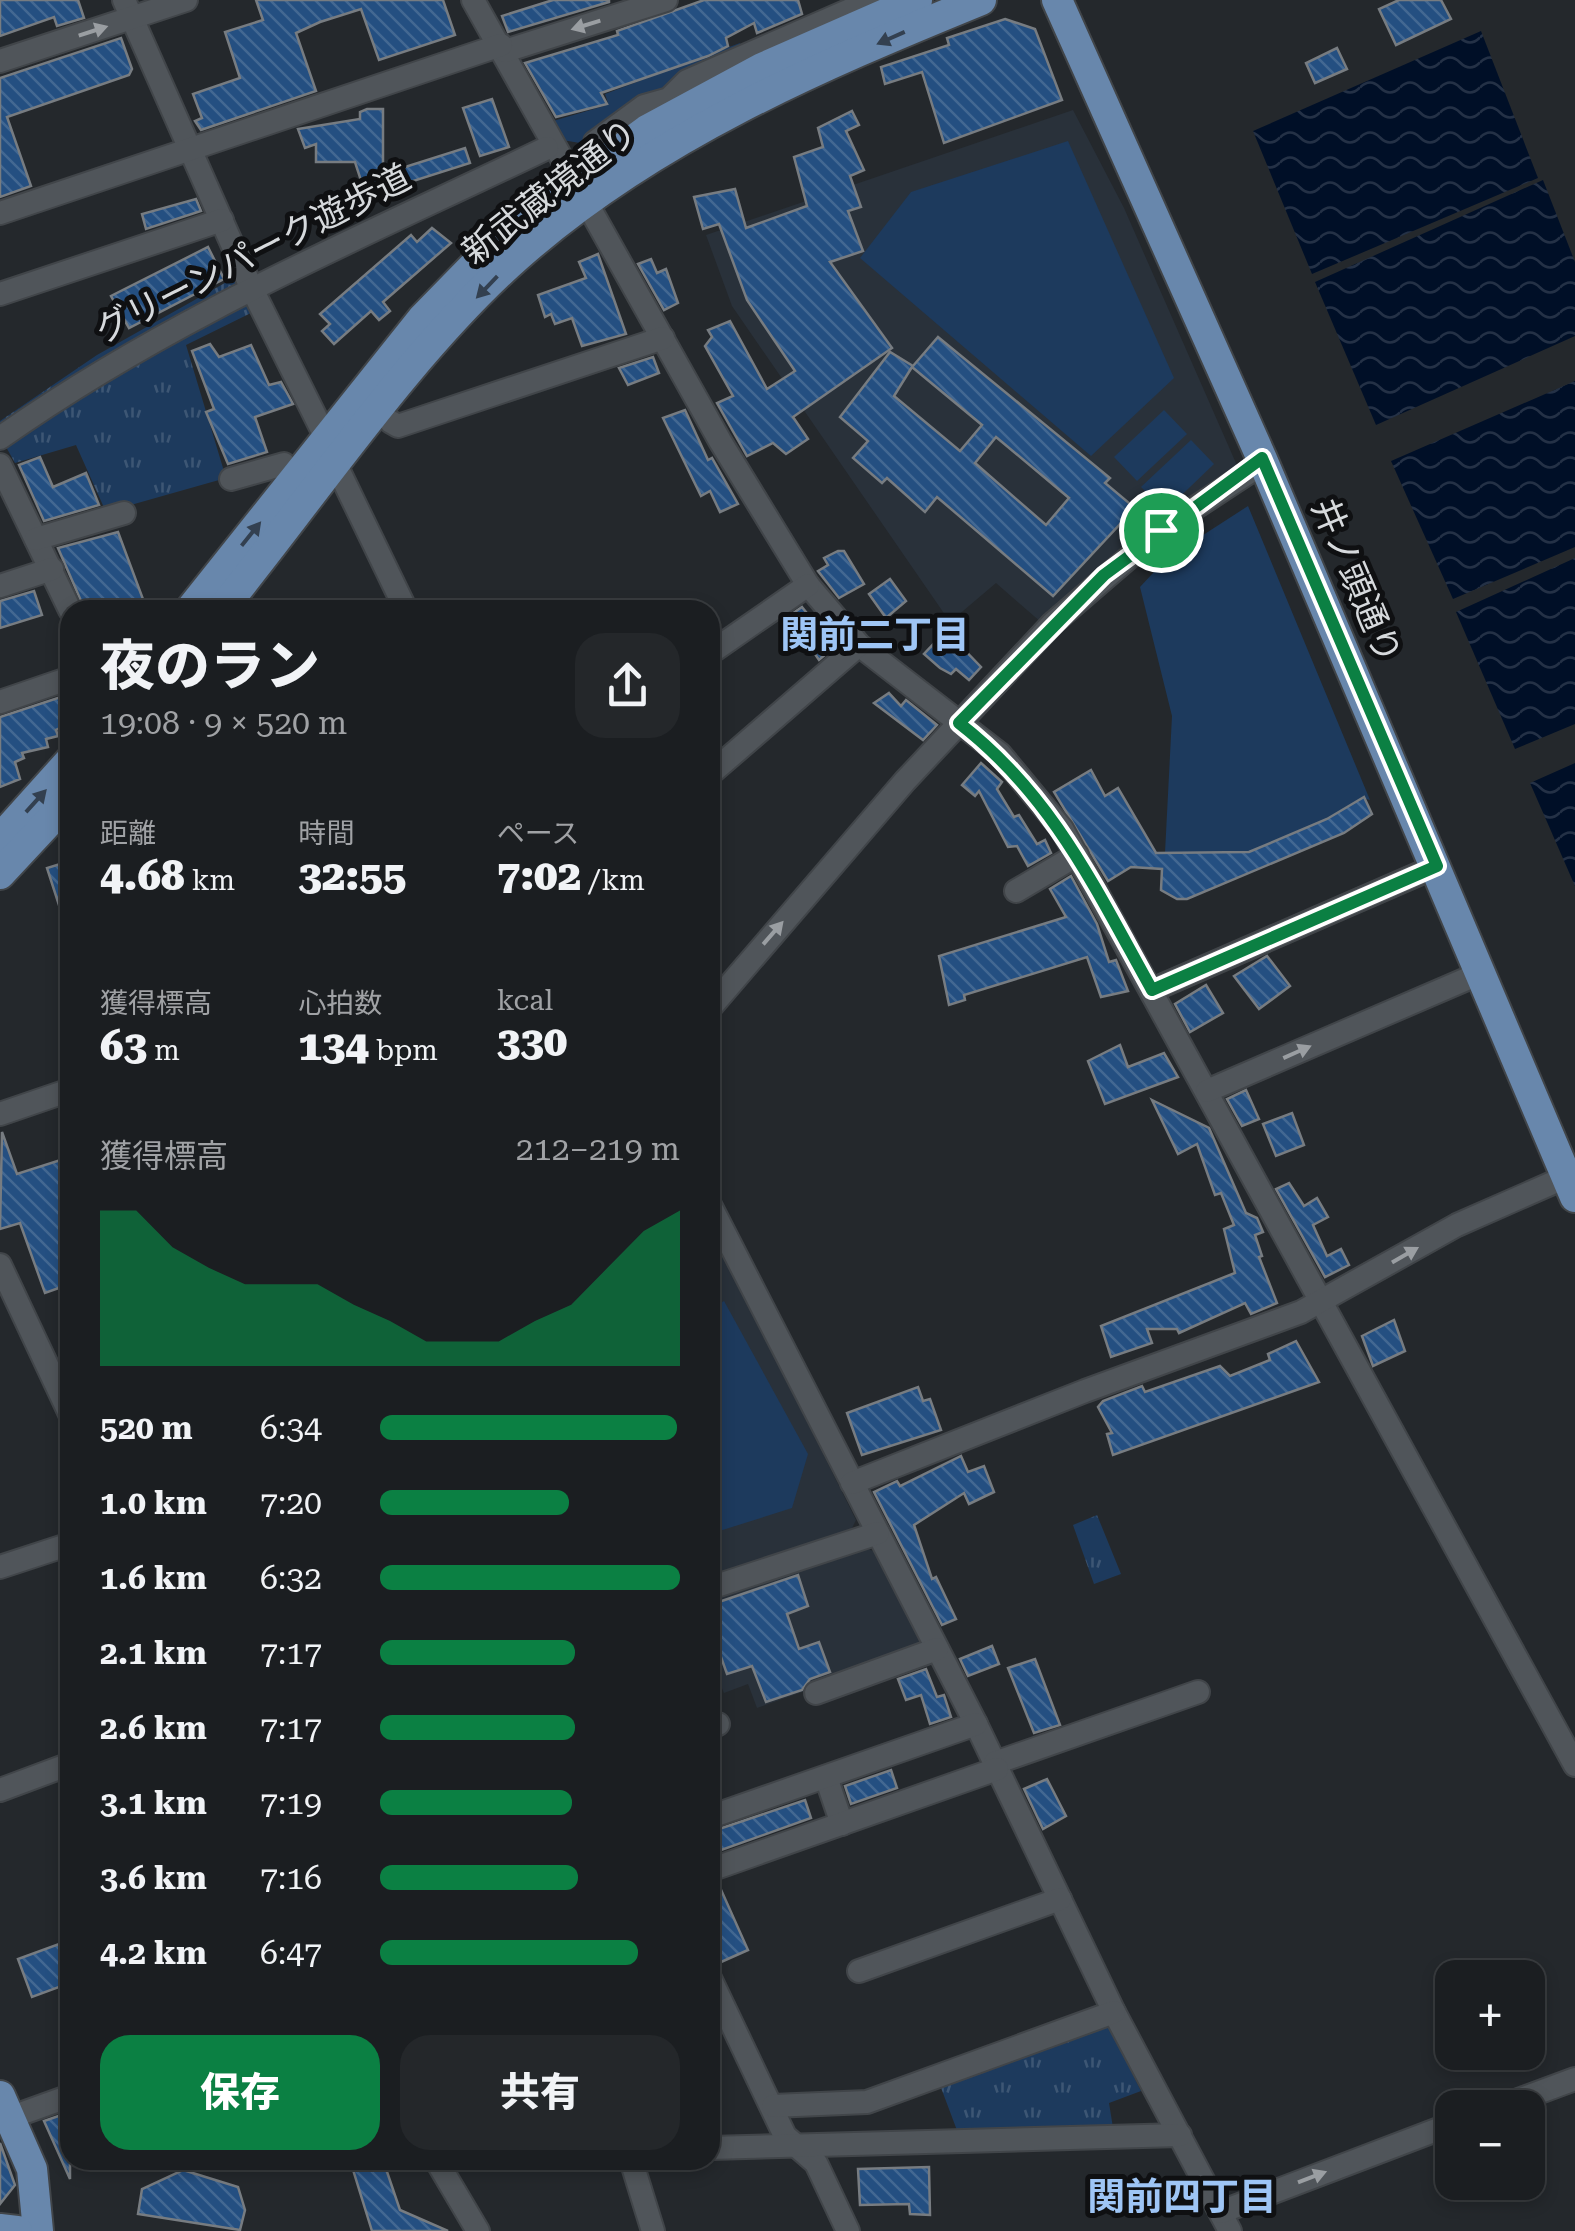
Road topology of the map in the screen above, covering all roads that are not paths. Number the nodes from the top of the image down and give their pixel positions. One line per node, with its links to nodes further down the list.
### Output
1 (186, 0): 8 (street)
2 (473, 0): 9 (street)
3 (666, 0): 9 (street, one-way to 9)
4 (872, 0): 11 (street)
5 (917, 0): 14 (main road, 新武蔵境通り)
6 (981, 0): 14 (main road, 新武蔵境通り, one-way to 14)
7 (1057, 0): 23 (main road, 井ノ頭通り)
8 (128, 9): 10 (street, one-way to 8); 12 (street)
9 (503, 48): 12 (street); 14 (street)
10 (0, 61)
11 (595, 142)
12 (192, 148): 15 (street); 16 (street)
13 (547, 148): 17 (street, グリーンパーク遊歩道)
14 (581, 190): 19 (street); 22 (main road, 新武蔵境通り)
15 (0, 213)
16 (222, 220): 17 (street); 18 (street)
17 (251, 287): 21 (street, グリーンパーク遊歩道); 22 (street)
18 (0, 294)
19 (663, 338): 20 (street); 31 (street)
20 (391, 422)
21 (0, 438)
22 (331, 452): 33 (main road, 新武蔵境通り, one-way to 22); 34 (main road, 新武蔵境通り); 35 (street)
23 (1262, 458): 40 (street); 46 (main road, 井ノ頭通り)
24 (284, 464): 26 (street)
25 (0, 465): 28 (street)
26 (230, 479)
27 (124, 514): 28 (street)
28 (36, 539): 29 (street)
29 (52, 569): 30 (street); 32 (street)
30 (0, 586)
31 (808, 586): 36 (street); 37 (street)
32 (66, 600)
33 (199, 600)
34 (228, 600)
35 (401, 600)
36 (859, 645): 40 (street); 41 (street)
37 (720, 646)
38 (60, 681): 39 (street)
39 (0, 702)
40 (959, 723): 45 (street); 51 (street, one-way to 40)
41 (720, 765)
42 (60, 772): 44 (main road, one-way to 42)
43 (60, 810): 47 (main road)
44 (0, 839)
45 (1077, 856): 48 (street); 50 (street)
46 (1437, 866): 49 (main road, 井ノ頭通り); 50 (street)
47 (0, 874)
48 (1016, 891)
49 (1483, 972): 52 (street, one-way to 49); 55 (main road, 井ノ頭通り)
50 (1152, 990): 52 (street)
51 (720, 997)
52 (1207, 1090): 58 (street)
53 (60, 1093): 54 (street)
54 (0, 1114)
55 (1570, 1187): 58 (street, one-way to 55)
56 (720, 1225): 60 (street)
57 (0, 1265): 59 (street)
58 (1320, 1304): 60 (street); 69 (street)
59 (60, 1393)
60 (852, 1483): 61 (street)
61 (878, 1533): 64 (street); 65 (street)
62 (60, 1547): 63 (street)
63 (0, 1566)
64 (720, 1585)
65 (937, 1649): 67 (street); 68 (street)
66 (1198, 1692): 70 (street)
67 (816, 1694)
68 (976, 1724): 70 (street); 72 (street)
69 (1575, 1765)
70 (996, 1766): 75 (street); 77 (street)
71 (60, 1768): 73 (street)
72 (826, 1777): 74 (street); 75 (street)
73 (0, 1790)
74 (720, 1814)
75 (842, 1824): 76 (street)
76 (720, 1867)
77 (1060, 1899): 78 (street); 80 (street)
78 (859, 1970)
79 (720, 1998): 85 (street)
80 (1114, 2012): 85 (street); 87 (street)
81 (1575, 2079): 82 (street)
82 (1545, 2090)
83 (60, 2098): 84 (street)
84 (5, 2106): 95 (main road)
85 (773, 2106): 88 (street)
86 (1435, 2131): 92 (street, one-way to 86)
87 (1180, 2135): 88 (street); 92 (street)
88 (799, 2146): 89 (street); 98 (street)
89 (720, 2148)
90 (442, 2170): 96 (street)
91 (634, 2170): 97 (street)
92 (1225, 2222)
93 (0, 2229): 94 (main road)
94 (17, 2231)
95 (38, 2231)
96 (478, 2231)
97 (653, 2231)
98 (848, 2231)

